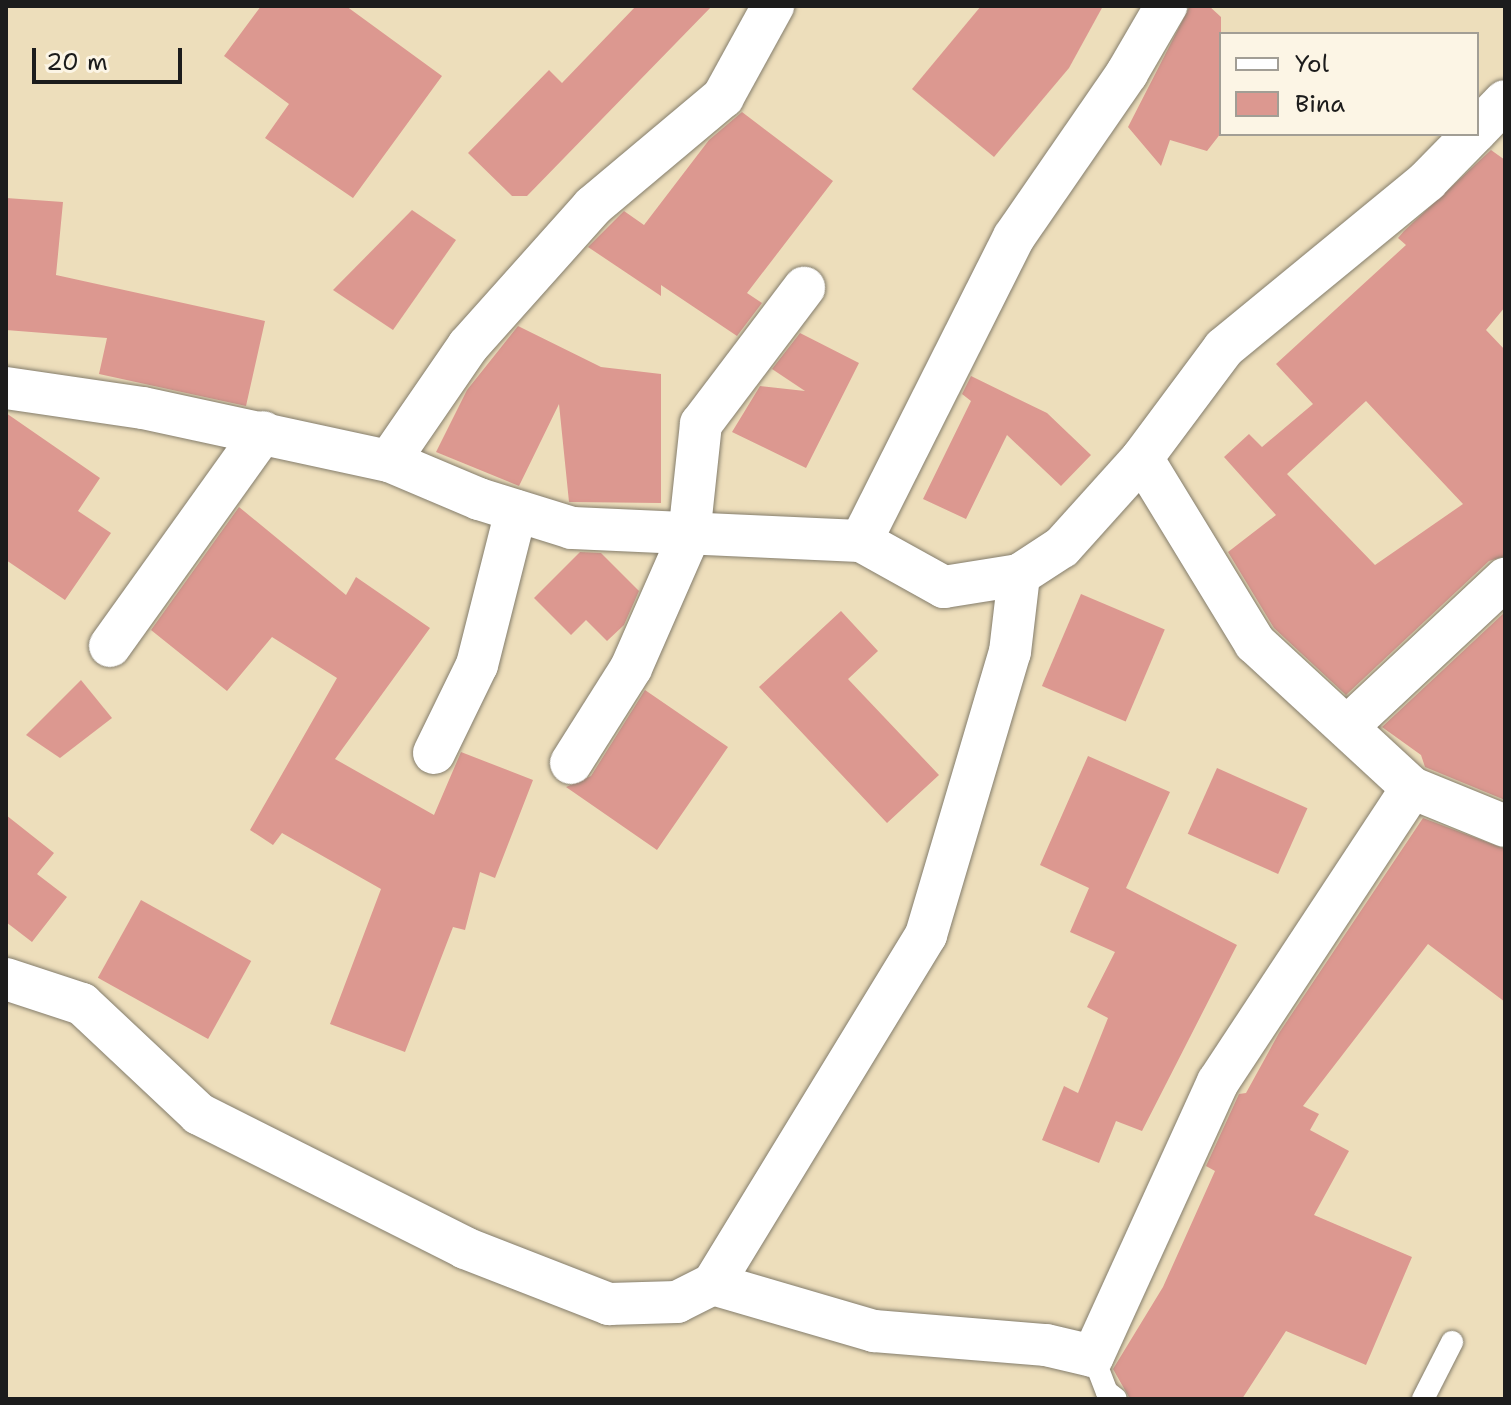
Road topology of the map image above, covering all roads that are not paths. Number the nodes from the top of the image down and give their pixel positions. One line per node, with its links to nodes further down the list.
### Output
1 (773, 6): 10 (street)
2 (1166, 6): 13 (street)
3 (1505, 101): 4 (street)
4 (1479, 128)
5 (1471, 136): 9 (street)
6 (804, 288): 12 (street)
7 (6, 388): 8 (street)
8 (263, 432): 10 (street); 16 (street)
9 (1142, 458): 14 (street); 17 (street)
10 (389, 461): 11 (street)
11 (516, 511): 12 (street); 18 (street)
12 (689, 536): 13 (street); 19 (street)
13 (861, 541): 14 (street)
14 (1019, 575): 23 (street)
15 (1505, 579): 17 (street)
16 (110, 646)
17 (1349, 725): 20 (street)
18 (434, 753)
19 (571, 763)
20 (1412, 788): 21 (street); 25 (street)
21 (1505, 826)
22 (6, 979): 23 (street)
23 (713, 1284): 25 (street)
24 (1452, 1342): 27 (lane)
25 (1093, 1356): 26 (lane)
26 (1116, 1399)
27 (1423, 1399)

